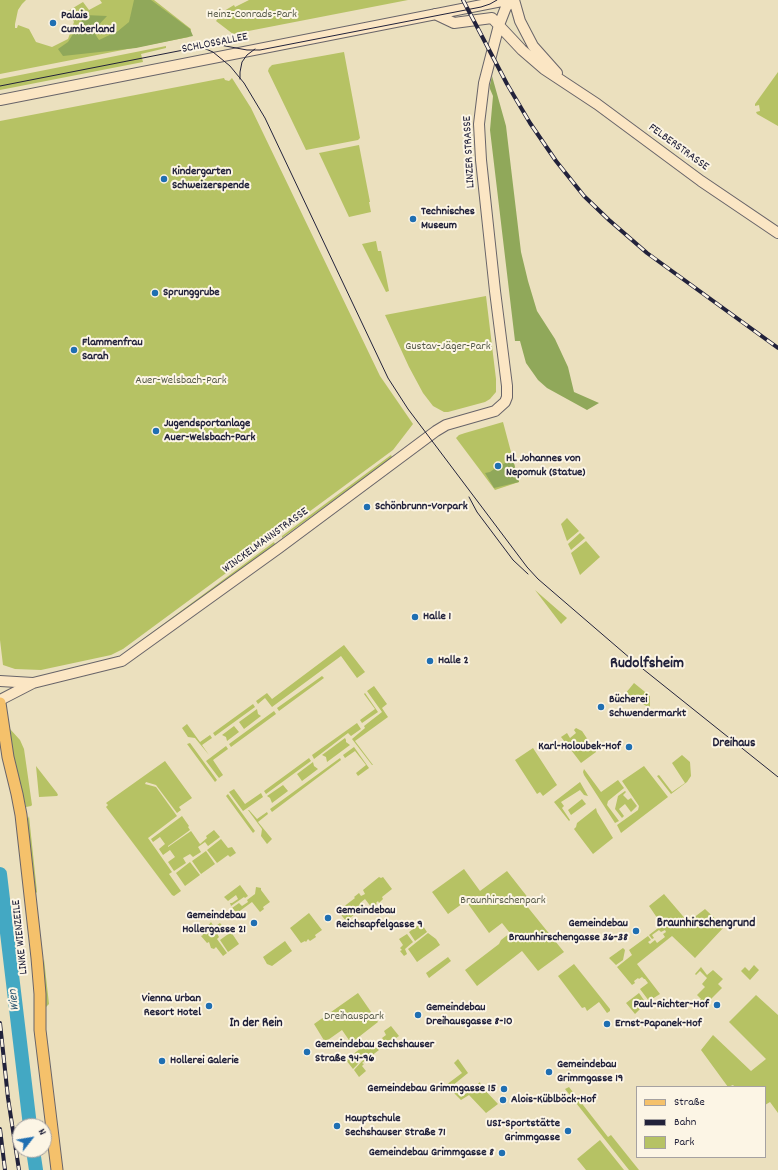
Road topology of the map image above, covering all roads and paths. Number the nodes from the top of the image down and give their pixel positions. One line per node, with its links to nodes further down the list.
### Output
1 (507, 0): 3 (main road, SCHLOSSALLEE)
2 (514, 0): 4 (main road, LINZER STRASSE); 5 (main road, FELBERSTRASSE)
3 (435, 14): 4 (main road); 6 (main road, SCHLOSSALLEE)
4 (499, 25): 5 (main road, FELBERSTRASSE); 8 (main road, LINZER STRASSE)
5 (565, 82): 7 (main road, FELBERSTRASSE)
6 (0, 100)
7 (778, 233)
8 (505, 402): 10 (main road, WINCKELMANNSTRASSE)
9 (0, 680): 10 (main road, WINCKELMANNSTRASSE)
10 (33, 683): 11 (main road, WINCKELMANNSTRASSE)
11 (0, 700)
12 (0, 703): 13 (main road, LINKE WIENZEILE)
13 (57, 1170)

